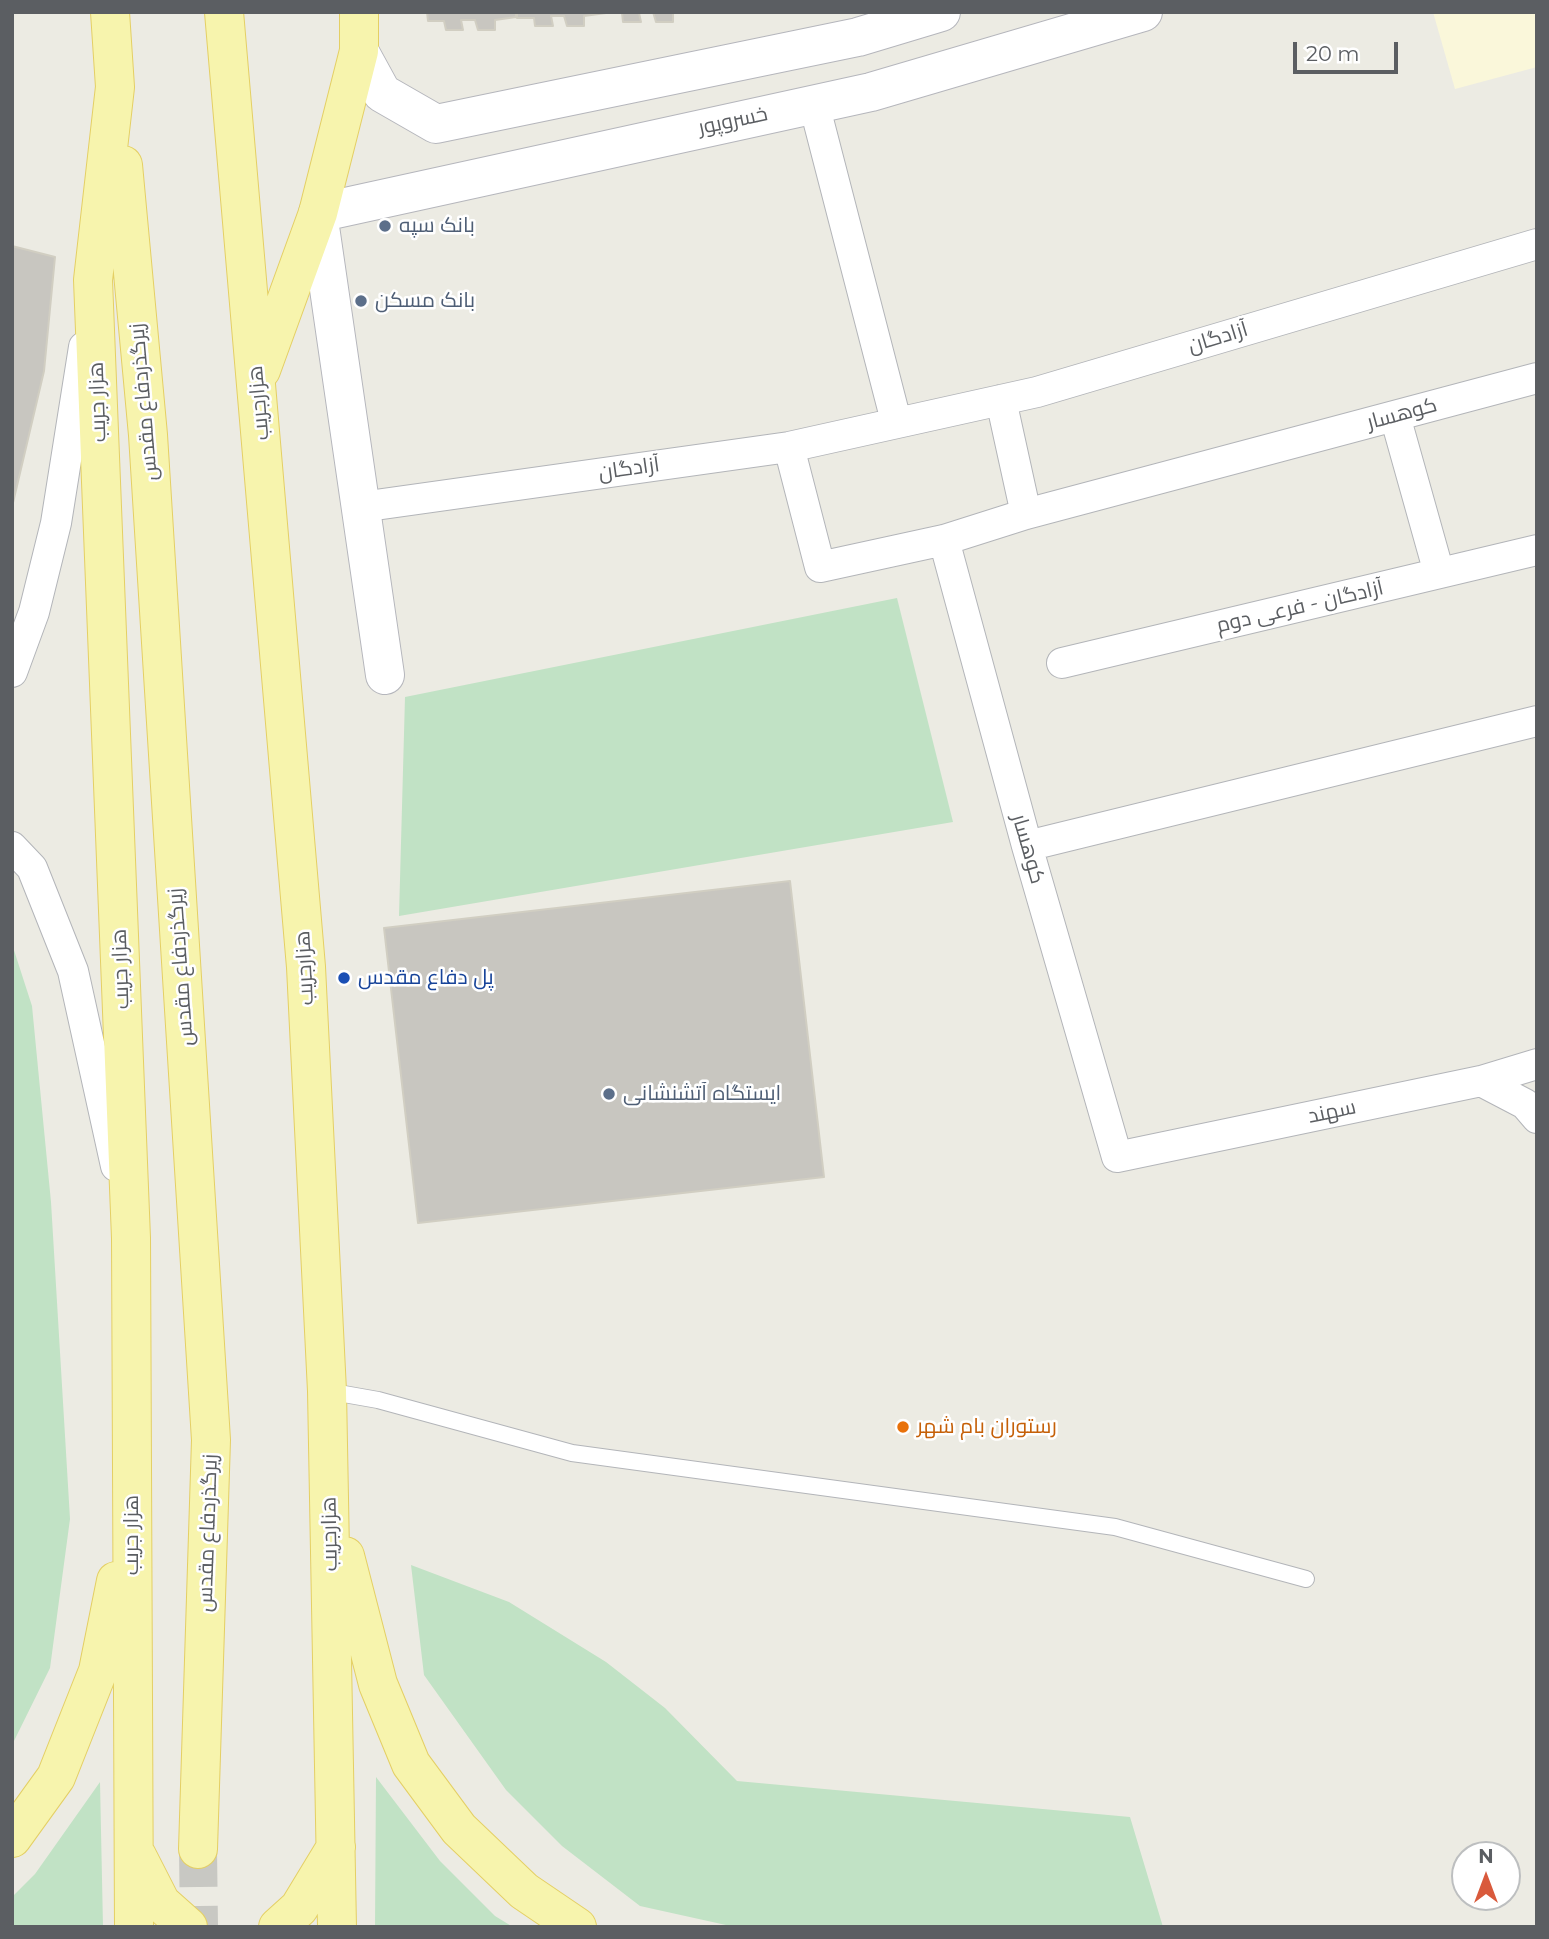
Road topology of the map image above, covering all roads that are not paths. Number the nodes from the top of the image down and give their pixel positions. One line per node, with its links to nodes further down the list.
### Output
1 (110, 12): 7 (main road, هزار جریب)
2 (224, 12): 15 (main road, هزارجریب)
3 (359, 12): 6 (main road)
4 (941, 12): 9 (street)
5 (1130, 14): 8 (street, خسروپور)
6 (359, 51): 9 (street); 11 (main road)
7 (115, 87): 13 (main road, هزار جریب); 43 (main road, زیرگذردفاع مقدس)
8 (814, 104): 10 (street, خسروپور); 18 (street)
9 (452, 122): 10 (street)
10 (469, 178): 11 (street, خسروپور)
11 (318, 213): 15 (main road); 20 (street)
12 (1537, 244): 16 (street, آزادگان)
13 (93, 280): 26 (street); 35 (main road, هزار جریب)
14 (1537, 378): 17 (street, کوهسار)
15 (258, 380): 36 (main road, هزارجریب)
16 (1000, 400): 18 (street, آزادگان); 21 (street)
17 (1395, 416): 21 (street, کوهسار); 24 (street)
18 (896, 421): 19 (street, آزادگان)
19 (789, 447): 20 (street, آزادگان); 22 (street, کوهسار)
20 (361, 506): 27 (street)
21 (1026, 514): 22 (street, کوهسار)
22 (944, 540): 29 (street, کوهسار)
23 (1537, 550): 24 (street, آزادگان - فرعی دوم)
24 (1439, 573): 25 (street, آزادگان - فرعی دوم)
25 (1062, 663)
26 (12, 672)
27 (385, 675)
28 (1537, 721): 29 (street)
29 (1027, 846): 34 (street, کوهسار)
30 (12, 847): 35 (street)
31 (1537, 1063): 32 (street, سهند)
32 (1481, 1081): 33 (street); 34 (street, سهند)
33 (1537, 1118)
34 (1117, 1157)
35 (131, 1238): 38 (main road, هزار جریب)
36 (327, 1391): 37 (main road, هزارجریب); 39 (lane)
37 (329, 1494): 41 (main road, هزارجریب); 48 (main road)
38 (132, 1504): 40 (main road); 42 (main road, هزار جریب)
39 (1306, 1579)
40 (12, 1838)
41 (336, 1846): 46 (main road); 47 (main road, هزارجریب)
42 (133, 1848): 44 (main road, هزار جریب); 45 (main road)
43 (198, 1849)
44 (134, 1927)
45 (188, 1927)
46 (278, 1927)
47 (337, 1927)
48 (577, 1927)

